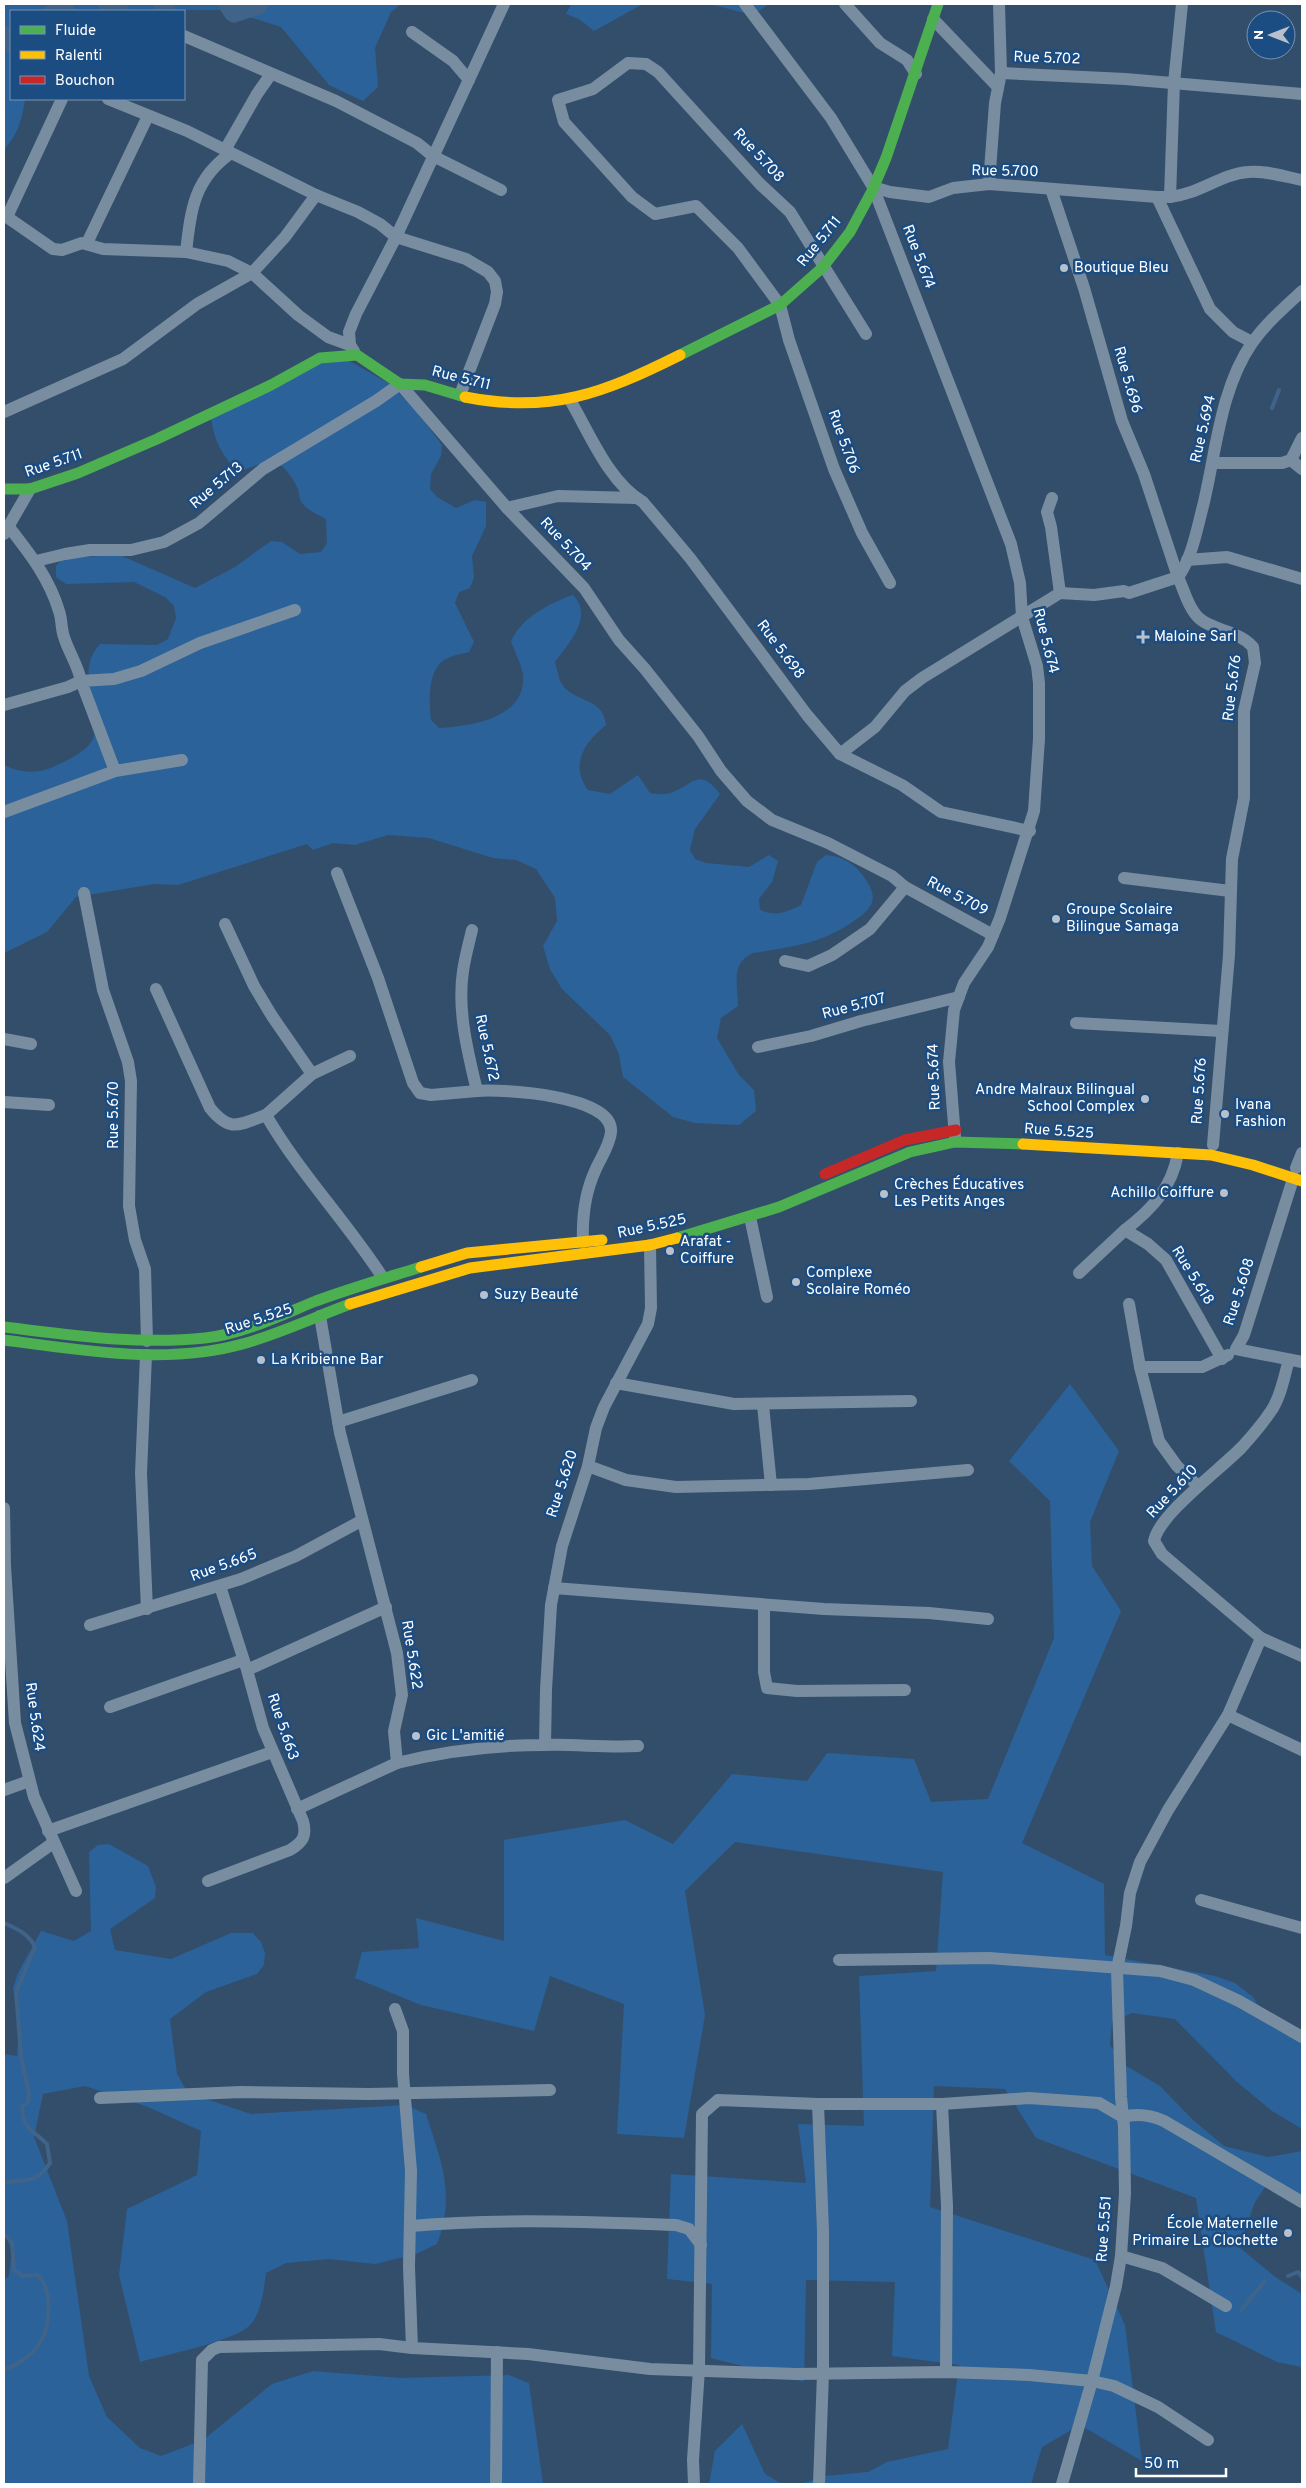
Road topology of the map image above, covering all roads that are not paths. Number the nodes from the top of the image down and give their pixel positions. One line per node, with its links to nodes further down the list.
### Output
1 (504, 4): 13 (street)
2 (745, 4): 24 (street)
3 (846, 4): 12 (street)
4 (938, 4): 7 (street, Rue 5.711)
5 (999, 4): 10 (street)
6 (1182, 4): 14 (street)
7 (933, 20): 12 (street, Rue 5.711); 15 (street)
8 (412, 32): 13 (street)
9 (185, 36): 11 (street)
10 (1001, 73): 14 (street, Rue 5.702); 15 (street, Rue 5.702)
11 (271, 74): 20 (street); 21 (street)
12 (916, 74): 24 (street, Rue 5.711)
13 (469, 80): 21 (street)
14 (1174, 84): 16 (street, Rue 5.702); 28 (street)
15 (997, 86): 23 (street, Rue 5.702)
16 (1302, 94)
17 (62, 100): 29 (street)
18 (110, 100): 19 (street)
19 (148, 116): 20 (street); 31 (street)
20 (228, 152): 27 (street); 32 (street)
21 (433, 156): 25 (street); 30 (street)
22 (1302, 178): 28 (street, Rue 5.700)
23 (989, 184): 24 (street, Rue 5.700); 26 (street, Rue 5.700)
24 (872, 189): 33 (street, Rue 5.711); 61 (street, Rue 5.674)
25 (501, 190)
26 (1051, 190): 28 (street, Rue 5.700); 56 (street, Rue 5.696)
27 (316, 195): 30 (street); 34 (street)
28 (1163, 197): 38 (street)
29 (6, 216): 31 (street)
30 (396, 237): 39 (street); 41 (street)
31 (87, 243): 32 (street)
32 (186, 252): 34 (street)
33 (822, 267): 36 (street, Rue 5.711); 36 (street, Rue 5.708); 37 (street, Rue 5.708)
34 (252, 273): 39 (street); 43 (street)
35 (1302, 292): 38 (street, Rue 5.694)
36 (780, 306): 42 (street, Rue 5.711); 58 (street, Rue 5.706)
37 (866, 334)
38 (1252, 342): 46 (street, Rue 5.694)
39 (353, 350): 40 (street); 49 (street, Rue 5.711)
40 (400, 384): 41 (street, Rue 5.711); 52 (street); 55 (street, Rue 5.713)
41 (460, 395): 42 (street, Rue 5.711)
42 (570, 400): 50 (street, Rue 5.698)
43 (4, 412)
44 (1302, 438): 45 (street)
45 (1291, 460): 46 (street); 47 (street)
46 (1213, 463): 54 (street, Rue 5.694)
47 (1302, 469)
48 (4, 489): 49 (street, Rue 5.711)
49 (30, 489): 53 (street)
50 (636, 498): 52 (street, Rue 5.704); 64 (street, Rue 5.698)
51 (1052, 498): 59 (street)
52 (507, 508): 71 (street, Rue 5.704)
53 (6, 531): 55 (street)
54 (1187, 560): 56 (street, Rue 5.694); 57 (street)
55 (36, 561): 62 (street)
56 (1178, 577): 59 (street); 72 (street, Rue 5.676)
57 (1302, 579)
58 (890, 583)
59 (1060, 593): 61 (street)
60 (295, 610): 62 (street)
61 (1022, 617): 64 (street); 68 (street, Rue 5.674)
62 (81, 681): 63 (street); 66 (street)
63 (4, 705)
64 (840, 754): 68 (street, Rue 5.698)
65 (182, 760): 66 (street)
66 (115, 771): 67 (street)
67 (4, 812)
68 (1030, 831): 76 (street, Rue 5.674)
69 (337, 873): 87 (street)
70 (1124, 878): 72 (street)
71 (906, 887): 76 (street, Rue 5.709); 77 (street, Rue 5.709)
72 (1230, 891): 81 (street, Rue 5.676)
73 (84, 893): 110 (street, Rue 5.670)
74 (225, 924): 86 (street)
75 (472, 930): 87 (street, Rue 5.672)
76 (993, 935): 79 (street, Rue 5.674)
77 (786, 961)
78 (156, 989): 90 (street)
79 (959, 997): 84 (street, Rue 5.707); 91 (street, Rue 5.674)
80 (1076, 1023): 81 (street)
81 (1221, 1031): 92 (street, Rue 5.676)
82 (4, 1039): 83 (street)
83 (32, 1044)
84 (758, 1047)
85 (350, 1056): 86 (street)
86 (312, 1074): 90 (street)
87 (477, 1091): 102 (street, Rue 5.672)
88 (4, 1102): 89 (street)
89 (49, 1105)
90 (266, 1115): 104 (street)
91 (954, 1136): 92 (street, Rue 5.525); 93 (street, Rue 5.525); 96 (street, Rue 5.525); 98 (street, Rue 5.525)
92 (1213, 1145): 95 (street, Rue 5.525)
93 (1178, 1153): 95 (street, Rue 5.525); 100 (street)
94 (1302, 1153): 95 (street, Rue 5.608)
95 (1299, 1175): 111 (street, Rue 5.608)
96 (817, 1178)
97 (768, 1198): 99 (street, Rue 5.525)
98 (750, 1217): 101 (street, Rue 5.525); 105 (street)
99 (663, 1229)
100 (1124, 1230): 103 (street); 113 (street, Rue 5.618)
101 (648, 1239): 102 (street, Rue 5.525); 107 (street, Rue 5.525); 118 (street, Rue 5.620)
102 (583, 1242): 104 (street, Rue 5.525)
103 (1079, 1273)
104 (384, 1278): 110 (street, Rue 5.525)
105 (767, 1298)
106 (1128, 1304): 116 (street)
107 (320, 1316): 112 (street, Rue 5.525); 121 (street, Rue 5.622)
108 (4, 1327): 110 (street, Rue 5.525)
109 (4, 1340): 112 (street, Rue 5.525)
110 (147, 1341)
111 (1236, 1349): 113 (street); 114 (street, Rue 5.608)
112 (146, 1355): 132 (street)
113 (1222, 1360): 116 (street)
114 (1289, 1360): 115 (street, Rue 5.608); 125 (street, Rue 5.610)
115 (1302, 1362)
116 (1140, 1367): 125 (street)
117 (472, 1380): 121 (street)
118 (616, 1383): 120 (street); 122 (street, Rue 5.620)
119 (911, 1401): 120 (street)
120 (763, 1405): 124 (street)
121 (338, 1422): 127 (street, Rue 5.622)
122 (588, 1466): 124 (street); 129 (street, Rue 5.620)
123 (968, 1470): 124 (street)
124 (771, 1485)
125 (1198, 1486): 135 (street, Rue 5.610)
126 (4, 1508): 146 (street, Rue 5.624)
127 (361, 1521): 128 (street, Rue 5.665); 131 (street, Rue 5.622)
128 (220, 1586): 132 (street, Rue 5.665); 137 (street, Rue 5.663)
129 (554, 1588): 130 (street); 141 (street, Rue 5.620)
130 (764, 1604): 133 (street); 138 (street)
131 (386, 1606): 137 (street); 145 (street, Rue 5.622)
132 (147, 1608): 134 (street, Rue 5.665)
133 (988, 1619)
134 (90, 1625)
135 (1261, 1638): 136 (street, Rue 5.610); 140 (street, Rue 5.551)
136 (1302, 1656)
137 (245, 1665): 139 (street); 144 (street, Rue 5.663)
138 (905, 1690)
139 (110, 1707)
140 (1228, 1714): 143 (street); 157 (street, Rue 5.551)
141 (545, 1745): 142 (street); 145 (street)
142 (638, 1746)
143 (1302, 1750)
144 (272, 1752): 148 (street, Rue 5.663); 149 (street)
145 (397, 1763): 148 (street)
146 (29, 1780): 147 (street); 149 (street, Rue 5.624)
147 (4, 1790)
148 (296, 1809): 152 (street, Rue 5.663)
149 (48, 1831): 150 (street, Rue 5.624)
150 (53, 1844): 151 (street); 153 (street, Rue 5.624)
151 (4, 1878)
152 (208, 1881)
153 (76, 1891)
154 (1201, 1900): 155 (street)
155 (1302, 1928)
156 (839, 1960): 157 (street)
157 (1117, 1969): 159 (street); 165 (street, Rue 5.551)
158 (395, 2009): 161 (street)
159 (1302, 2037)
160 (550, 2090): 161 (street)
161 (405, 2093): 162 (street); 167 (street)
162 (100, 2098)
163 (818, 2104): 164 (street); 168 (street); 175 (street)
164 (942, 2104): 165 (street); 174 (street)
165 (1123, 2116): 166 (street); 169 (street, Rue 5.551)
166 (1302, 2202)
167 (411, 2226): 168 (street); 171 (street)
168 (700, 2245): 173 (street)
169 (1121, 2256): 170 (street); 176 (street, Rue 5.551)
170 (1226, 2306)
171 (412, 2348): 172 (street); 178 (street)
172 (497, 2352): 173 (street); 179 (street)
173 (699, 2369): 175 (street); 180 (street)
174 (946, 2372): 175 (street); 176 (street)
175 (823, 2373): 181 (street)
176 (1092, 2380): 177 (street); 182 (street, Rue 5.551)
177 (1208, 2440)
178 (199, 2484)
179 (496, 2484)
180 (694, 2484)
181 (819, 2484)
182 (1062, 2484)

